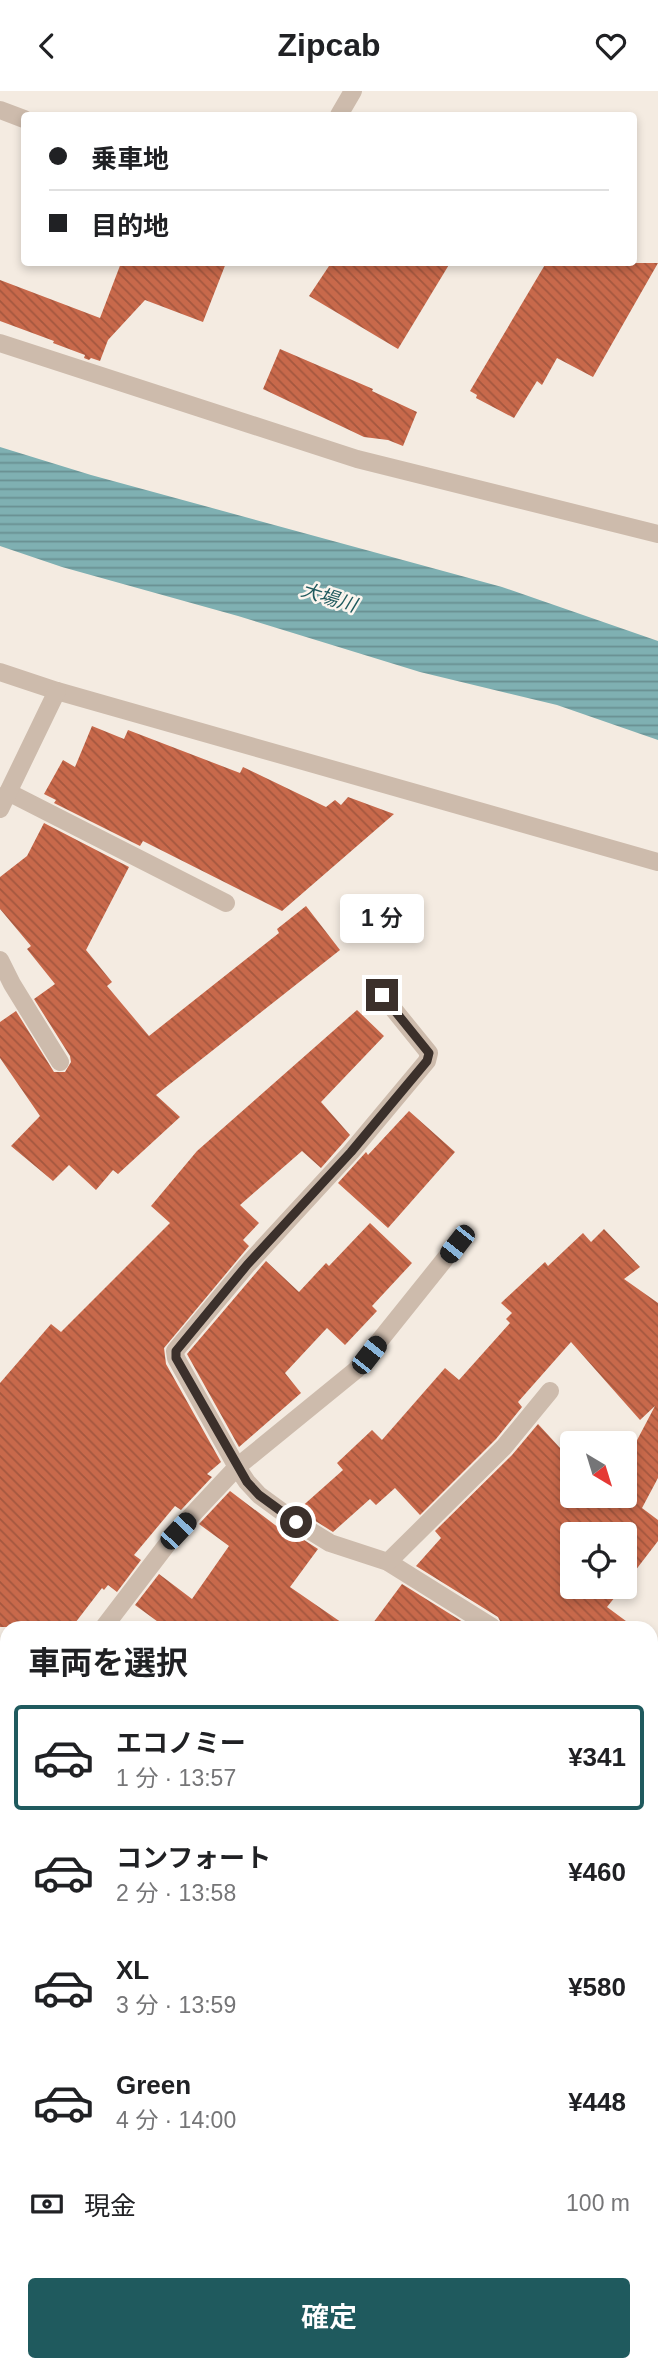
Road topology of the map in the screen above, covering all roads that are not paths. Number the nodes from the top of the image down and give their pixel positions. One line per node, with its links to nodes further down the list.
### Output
1 (353, 91): 3 (street)
2 (0, 110): 4 (street)
3 (342, 112)
4 (21, 118)
5 (0, 343): 6 (street)
6 (658, 534)
7 (0, 672): 8 (street)
8 (57, 691): 9 (street); 11 (street)
9 (8, 792): 10 (street); 12 (street)
10 (0, 809)
11 (658, 862)
12 (226, 903)
13 (0, 960): 15 (street)
14 (382, 995): 18 (street)
15 (60, 1062)
16 (457, 1244): 18 (street)
17 (550, 1391): 19 (street)
18 (237, 1467): 19 (street); 20 (street)
19 (388, 1562): 21 (street)
20 (109, 1621)
21 (482, 1621)

